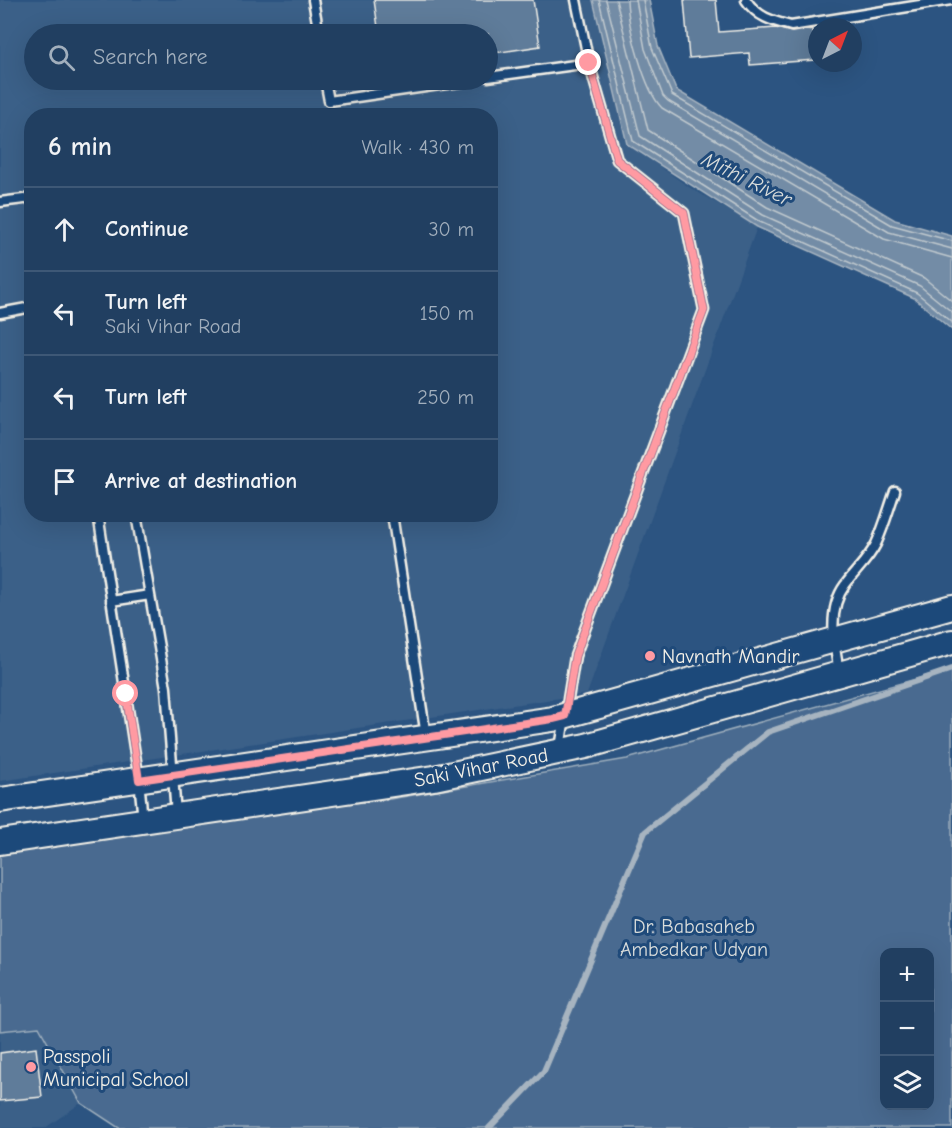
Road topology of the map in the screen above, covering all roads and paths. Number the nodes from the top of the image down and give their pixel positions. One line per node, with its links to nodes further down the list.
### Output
1 (313, 0): 5 (lane)
2 (576, 0): 6 (lane)
3 (746, 0): 4 (lane)
4 (951, 0)
5 (317, 24)
6 (589, 63): 7 (lane); 24 (lane)
7 (498, 77)
8 (327, 90): 9 (lane)
9 (405, 90)
10 (24, 199): 11 (lane)
11 (0, 202)
12 (24, 308): 13 (lane)
13 (0, 313)
14 (895, 491): 21 (lane)
15 (100, 522): 19 (lane)
16 (137, 522): 18 (lane)
17 (393, 522): 25 (lane)
18 (150, 595): 19 (lane); 27 (lane)
19 (111, 601): 28 (lane)
20 (946, 609): 21 (main road, Saki Vihar Road); 22 (main road)
21 (833, 640): 23 (lane); 24 (main road, Saki Vihar Road)
22 (950, 642): 23 (main road, Saki Vihar Road)
23 (840, 674): 26 (main road, Saki Vihar Road)
24 (565, 716): 25 (main road, Saki Vihar Road); 26 (lane)
25 (426, 737): 27 (main road, Saki Vihar Road)
26 (559, 752): 30 (main road, Saki Vihar Road)
27 (172, 775): 28 (main road, Saki Vihar Road); 30 (lane)
28 (139, 780): 29 (main road, Saki Vihar Road); 31 (lane)
29 (0, 800)
30 (176, 816): 31 (main road, Saki Vihar Road)
31 (143, 821): 32 (main road, Saki Vihar Road)
32 (0, 842)

